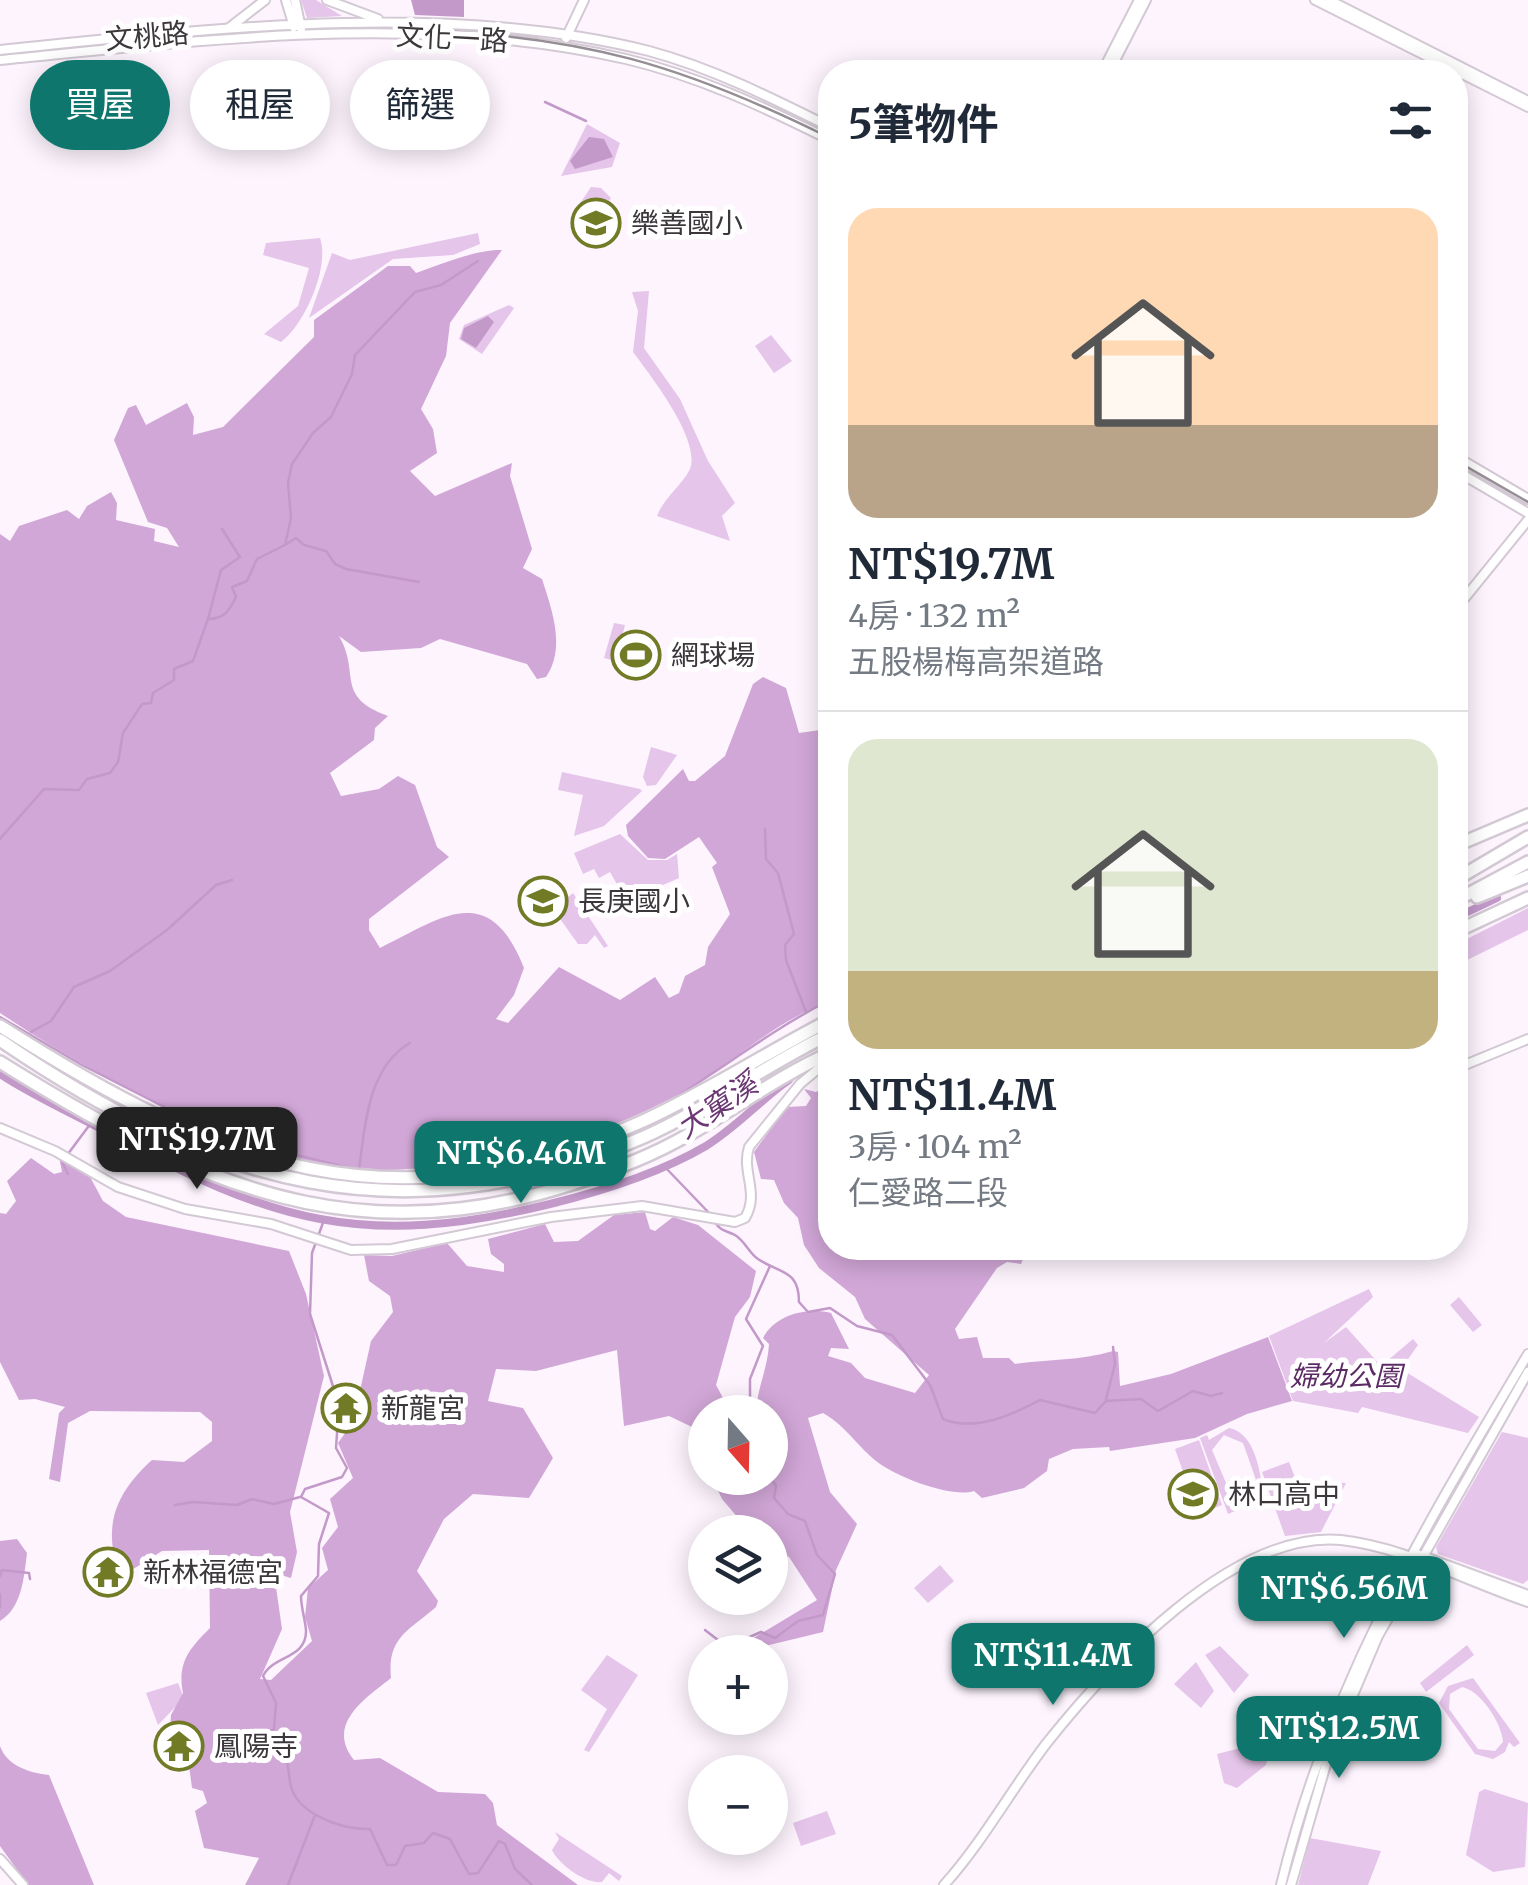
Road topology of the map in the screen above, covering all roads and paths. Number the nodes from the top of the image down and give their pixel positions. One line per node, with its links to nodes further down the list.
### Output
1 (264, 0): 10 (street)
2 (286, 0): 11 (street)
3 (296, 0): 11 (street)
4 (328, 0): 9 (street)
5 (584, 0): 12 (street)
6 (1143, 0): 16 (street)
7 (1315, 0): 17 (street)
8 (1329, 0): 18 (street)
9 (382, 20): 11 (street, 文化一路); 12 (street, 文化一路)
10 (224, 30): 11 (street, 文桃路); 14 (street, 文桃路)
11 (297, 30): 13 (street, 文化一路); 15 (street, 文桃路)
12 (567, 34): 13 (street); 22 (street, 文化一路)
13 (563, 47): 23 (street, 文化一路)
14 (0, 50)
15 (0, 60)
16 (1112, 60)
17 (1438, 60)
18 (1444, 60)
19 (1468, 73): 21 (street)
20 (1468, 75): 21 (street)
21 (1528, 104)
22 (818, 122)
23 (818, 134)
24 (1468, 464): 26 (street)
25 (1468, 478): 27 (street)
26 (1528, 499)
27 (1528, 516): 28 (street)
28 (1468, 593)
29 (1528, 815): 31 (highway)
30 (1528, 838): 34 (highway)
31 (1468, 840)
32 (1528, 847): 35 (highway)
33 (1528, 862): 37 (highway)
34 (1468, 874)
35 (1468, 876)
36 (1528, 876): 39 (highway)
37 (1468, 897)
38 (1528, 898): 40 (highway)
39 (1468, 899)
40 (1468, 926)
41 (0, 1026): 42 (highway)
42 (818, 1027)
43 (1528, 1039): 47 (street)
44 (0, 1040): 45 (highway)
45 (818, 1041)
46 (818, 1064): 48 (highway)
47 (1468, 1064)
48 (0, 1066)
49 (818, 1068): 50 (street)
50 (0, 1128)
51 (1528, 1354): 53 (street)
52 (1528, 1372): 53 (street)
53 (1413, 1557): 54 (street); 55 (street); 56 (street); 59 (street)
54 (1528, 1594)
55 (1528, 1602)
56 (1326, 1745): 60 (street); 61 (street)
57 (0, 1858): 58 (street)
58 (23, 1885)
59 (944, 1885)
60 (1281, 1885)
61 (1291, 1885)

